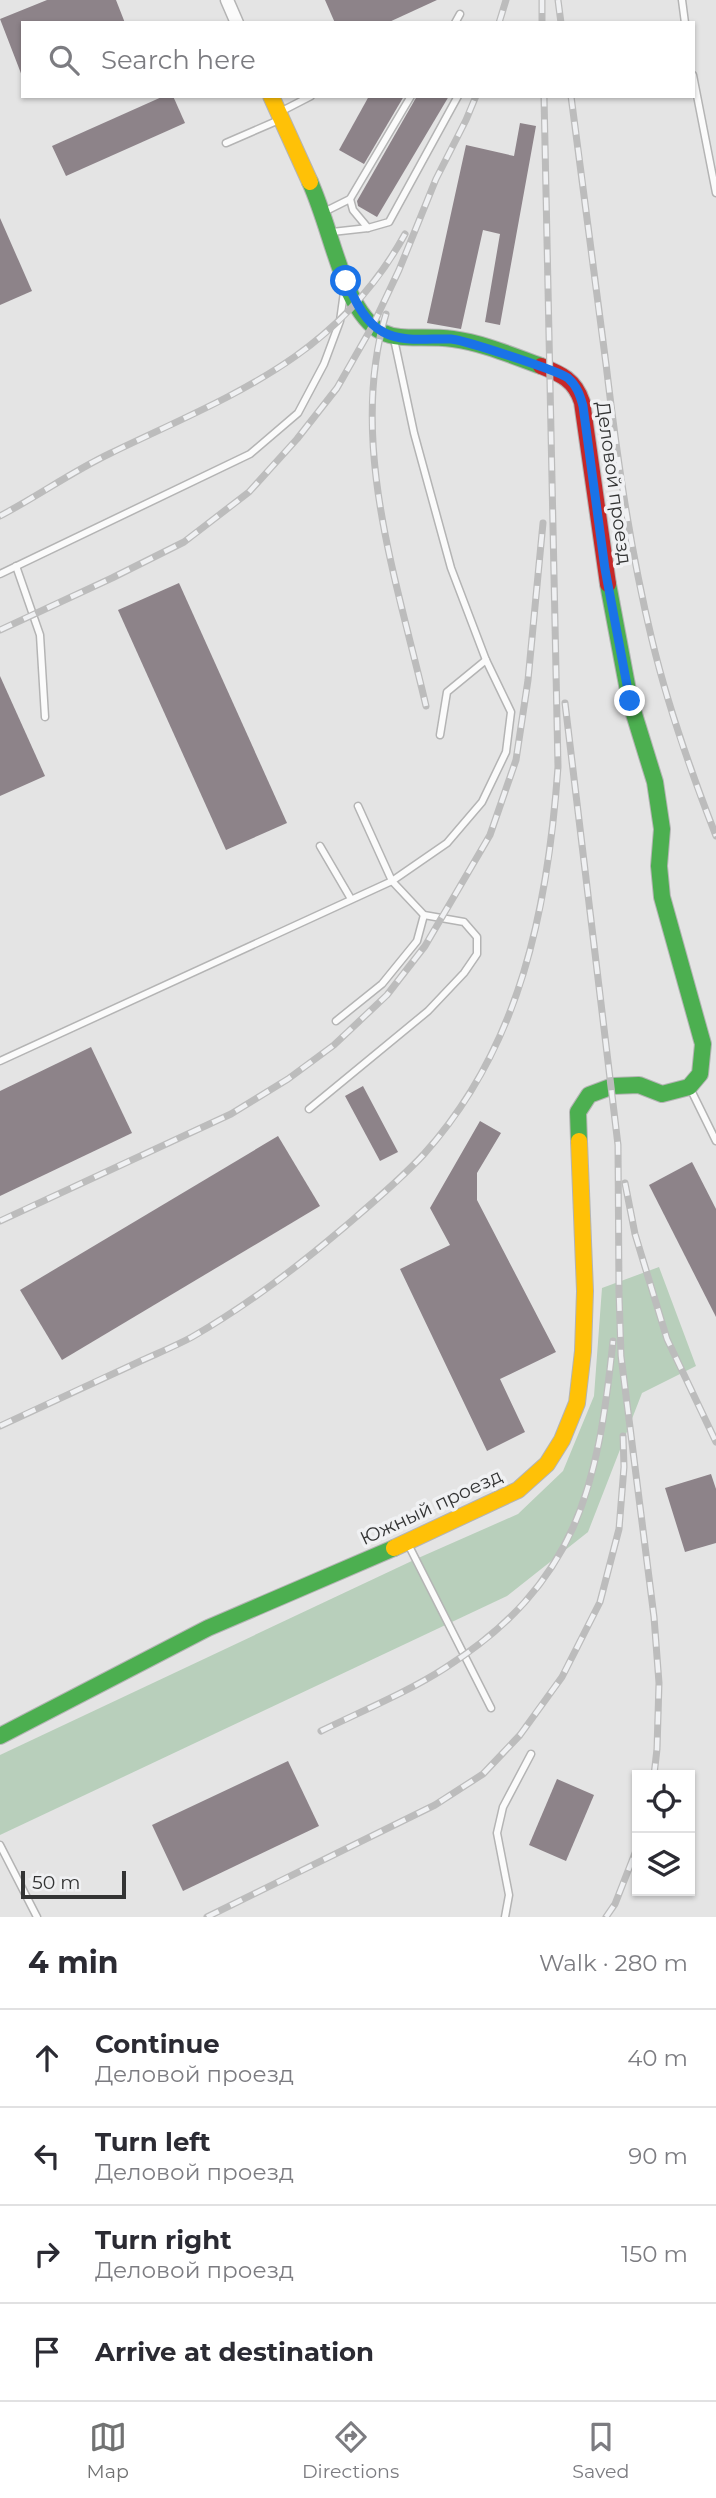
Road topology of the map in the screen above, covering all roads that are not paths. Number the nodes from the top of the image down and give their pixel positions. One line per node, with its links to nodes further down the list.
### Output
1 (227, 0): 4 (street)
2 (682, 0): 6 (lane)
3 (460, 14): 5 (lane)
4 (236, 21)
5 (456, 21)
6 (685, 21)
7 (695, 85): 14 (lane)
8 (272, 98): 12 (street)
9 (308, 98): 12 (lane)
10 (410, 98): 15 (lane)
11 (457, 98): 17 (lane)
12 (280, 116): 13 (lane); 16 (street)
13 (226, 143)
14 (716, 193)
15 (350, 199): 16 (lane); 17 (lane)
16 (323, 212): 18 (street)
17 (368, 228): 18 (lane)
18 (329, 232): 19 (street)
19 (346, 281): 20 (street); 21 (lane)
20 (393, 337): 23 (lane); 33 (street, Деловой проезд)
21 (16, 566): 22 (lane); 24 (lane)
22 (0, 574)
23 (486, 660): 25 (lane); 28 (lane)
24 (45, 717)
25 (440, 735)
26 (358, 806): 28 (lane)
27 (320, 845): 29 (lane)
28 (392, 881): 29 (lane); 30 (lane)
29 (352, 900): 32 (lane)
30 (424, 915): 31 (lane); 34 (lane)
31 (336, 1021)
32 (0, 1061)
33 (689, 1087): 35 (lane); 36 (street, Южный проезд)
34 (309, 1109)
35 (716, 1141)
36 (408, 1542): 37 (lane); 38 (street, Южный проезд)
37 (491, 1708)
38 (0, 1737)
39 (531, 1754): 42 (lane)
40 (0, 1845): 41 (lane)
41 (37, 1917)
42 (505, 1917)

